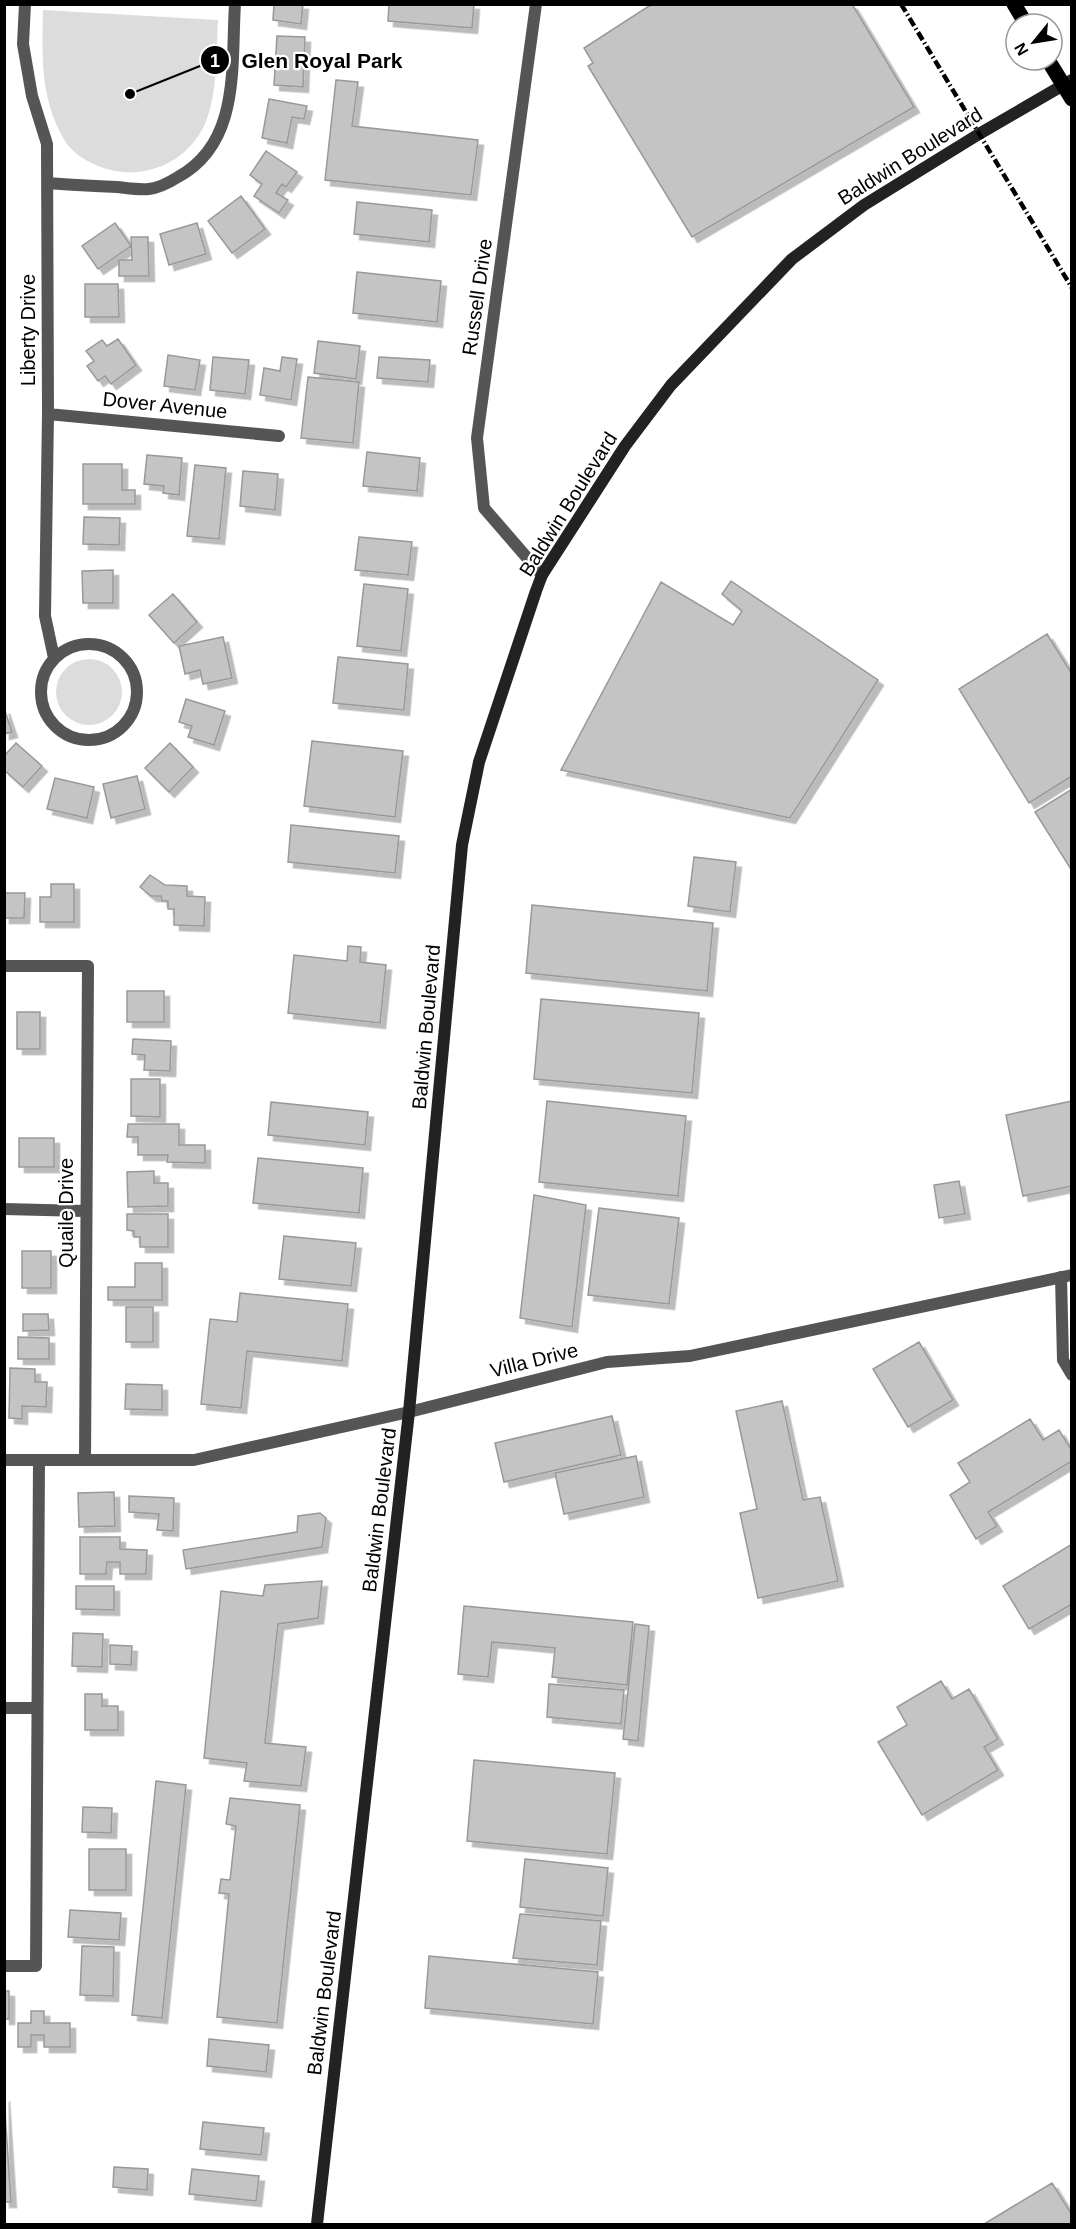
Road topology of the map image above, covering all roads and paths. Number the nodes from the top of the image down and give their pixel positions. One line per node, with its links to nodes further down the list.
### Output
1 (25, 4): 6 (street, Liberty Drive)
2 (235, 4): 6 (street)
3 (537, 4): 9 (street, Russell Drive)
4 (1067, 82): 5 (main road); 9 (main road, Baldwin Boulevard)
5 (1071, 99)
6 (48, 183): 7 (street, Liberty Drive)
7 (48, 414): 8 (street, Dover Avenue); 10 (street, Liberty Drive)
8 (279, 436)
9 (542, 575): 16 (main road, Baldwin Boulevard)
10 (54, 658): 10 (street)
11 (4, 966): 13 (street, Quaile Drive)
12 (4, 1209): 13 (street)
13 (86, 1211): 18 (street, Quaile Drive)
14 (1066, 1276): 15 (street); 16 (street, Villa Drive)
15 (1071, 1376)
16 (410, 1412): 18 (street, Villa Drive); 23 (main road, Baldwin Boulevard)
17 (4, 1460): 19 (street, Villa Drive)
18 (85, 1460): 19 (street, Villa Drive)
19 (39, 1461): 21 (street)
20 (4, 1708): 21 (street)
21 (37, 1708): 22 (street)
22 (4, 1966)
23 (317, 2224)

